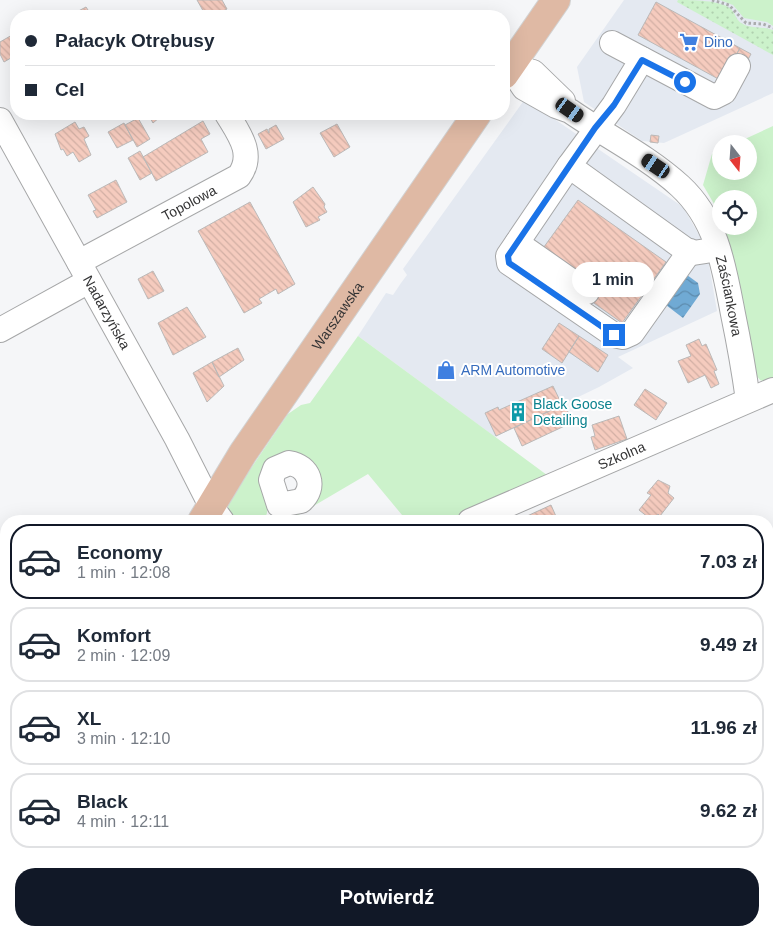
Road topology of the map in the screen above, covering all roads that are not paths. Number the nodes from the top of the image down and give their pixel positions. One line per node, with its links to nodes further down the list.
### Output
1 (556, 0): 4 (main road)
2 (612, 42): 3 (street)
3 (642, 60): 5 (street); 10 (street)
4 (510, 64)
5 (738, 66)
6 (510, 74): 10 (street, Zaściankowa)
7 (0, 120): 15 (street, Nadarzyńska)
8 (230, 120): 15 (street, Topolowa)
9 (473, 120): 21 (main road, Warszawska)
10 (595, 128): 11 (street); 13 (street, Zaściankowa)
11 (569, 166): 12 (street); 14 (street)
12 (517, 243): 14 (street); 16 (street)
13 (718, 247): 14 (street); 19 (street, Zaściankowa)
14 (690, 251)
15 (84, 272): 17 (street, Topolowa); 20 (street, Nadarzyńska)
16 (587, 292)
17 (0, 330)
18 (773, 390): 19 (street, Szkolna)
19 (748, 400): 22 (street, Szkolna)
20 (212, 515)
21 (212, 515)
22 (484, 515)

